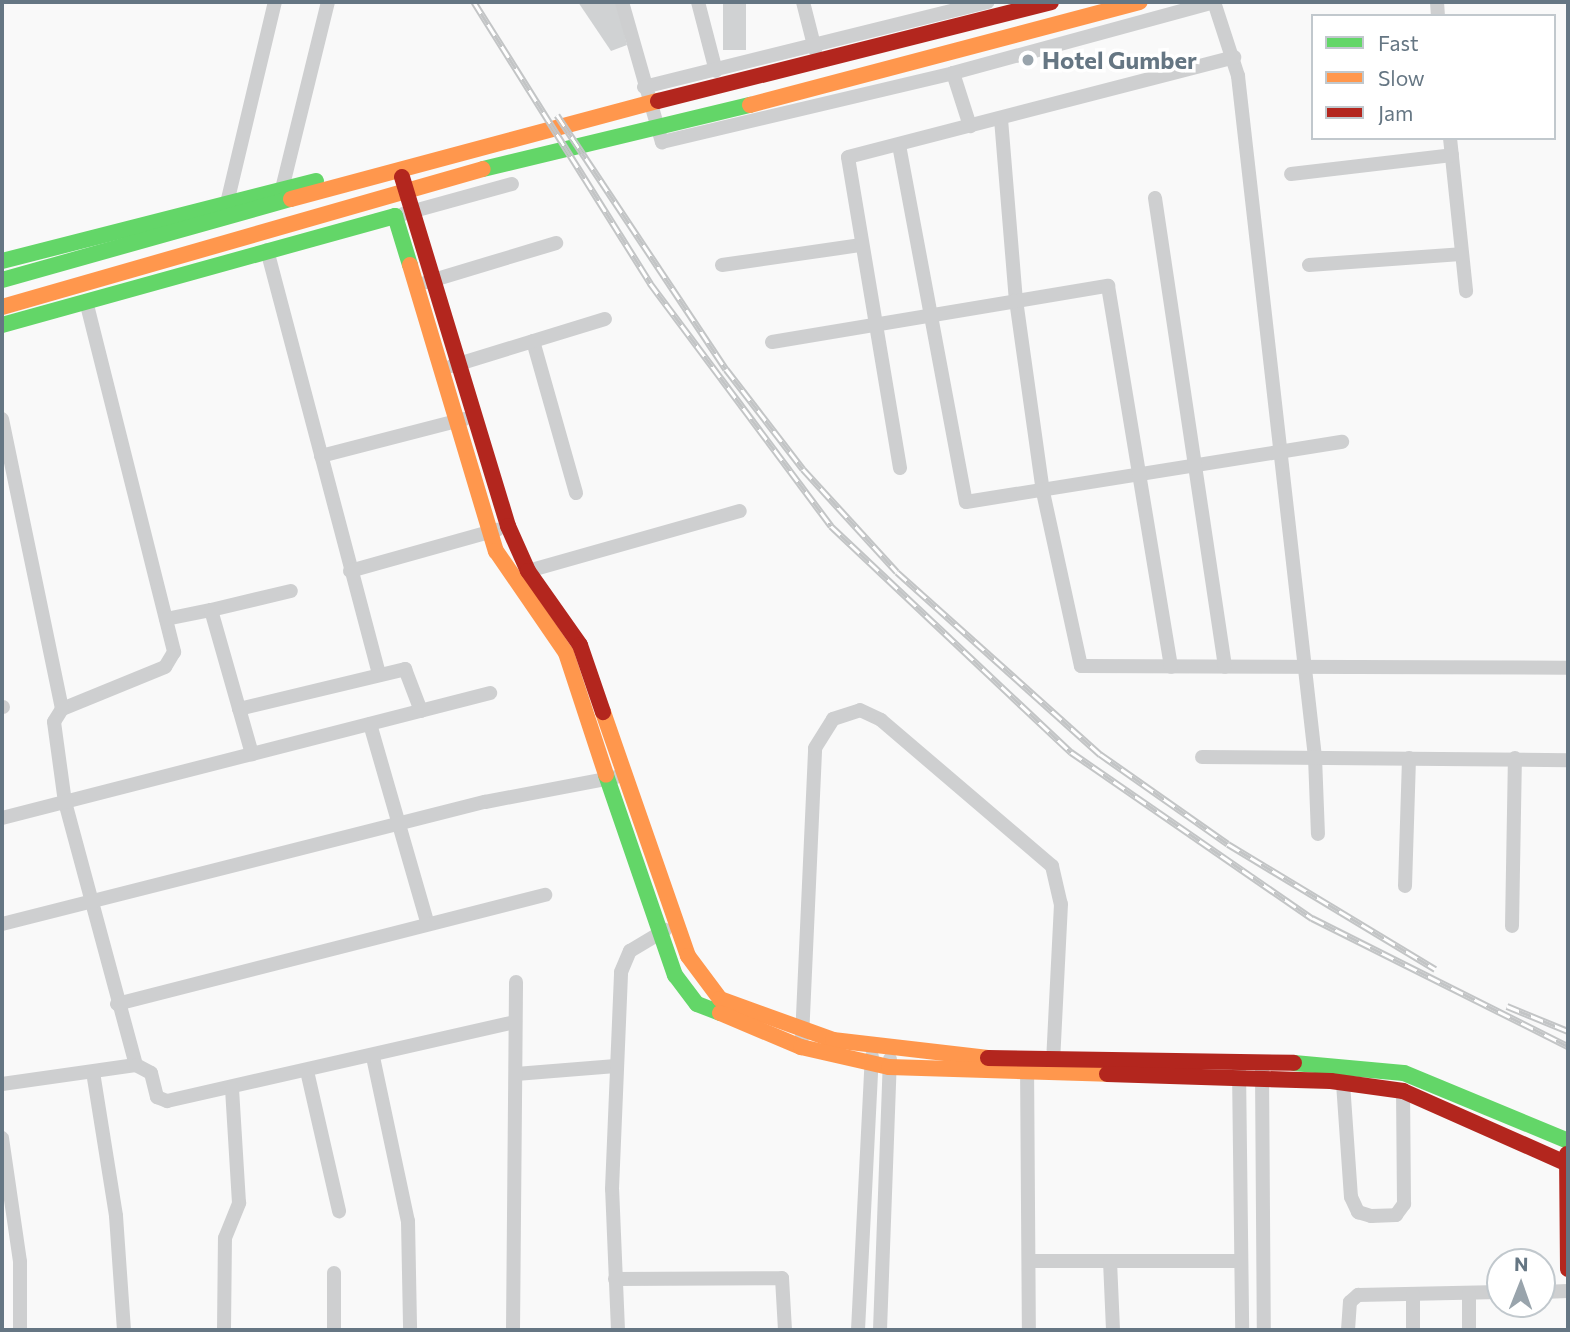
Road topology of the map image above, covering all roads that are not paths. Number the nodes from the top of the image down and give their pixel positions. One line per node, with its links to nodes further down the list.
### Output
1 (275, 2): 24 (street)
2 (328, 2): 22 (street)
3 (622, 2): 14 (street)
4 (698, 2): 12 (street)
5 (803, 2): 10 (street)
6 (988, 2): 10 (street)
7 (1051, 2): 34 (street)
8 (1140, 2): 40 (street)
9 (1214, 2): 11 (street); 13 (street)
10 (815, 49): 12 (street)
11 (1234, 57): 15 (street); 53 (street)
12 (716, 71): 14 (street)
13 (953, 73): 14 (street); 16 (street)
14 (644, 87)
15 (1001, 119): 16 (street); 38 (street)
16 (970, 126): 18 (street)
17 (1450, 140): 19 (street)
18 (900, 145): 28 (street); 41 (street)
19 (1452, 155): 20 (street); 30 (street)
20 (1291, 174)
21 (512, 184): 25 (street)
22 (282, 190): 24 (street); 25 (street)
23 (1155, 198): 55 (street)
24 (227, 203): 31 (street)
25 (414, 211): 26 (street); 35 (street)
26 (395, 216): 29 (street); 36 (street)
27 (556, 243): 35 (street)
28 (860, 245): 32 (street); 43 (street)
29 (267, 250): 39 (street); 54 (street)
30 (1461, 254): 33 (street); 37 (street)
31 (2, 261)
32 (722, 265)
33 (1309, 265)
34 (2, 279)
35 (435, 280): 36 (street); 47 (street)
36 (418, 285): 48 (street)
37 (1466, 291)
38 (1016, 300): 41 (street); 57 (street); 58 (street)
39 (86, 301): 44 (street); 67 (street)
40 (2, 307)
41 (927, 315): 43 (street); 58 (street)
42 (605, 319): 45 (street)
43 (874, 324): 46 (street); 56 (street)
44 (2, 325)
45 (533, 341): 47 (street); 59 (street)
46 (772, 342)
47 (460, 364): 48 (street); 49 (street)
48 (443, 369): 51 (street)
49 (475, 416): 51 (street); 61 (street)
50 (2, 418): 74 (street)
51 (458, 421): 54 (street); 62 (street)
52 (1342, 442): 53 (street)
53 (1280, 452): 55 (street); 70 (street)
54 (321, 456): 63 (street)
55 (1191, 467): 57 (street); 69 (street)
56 (900, 468)
57 (1139, 476): 58 (street); 68 (street)
58 (1043, 492): 68 (street)
59 (576, 493)
60 (740, 511): 64 (street)
61 (508, 526): 62 (street); 64 (street)
62 (490, 532): 63 (street); 84 (street)
63 (350, 571): 72 (street)
64 (528, 571): 84 (street)
65 (291, 592): 66 (street)
66 (211, 610): 67 (street); 75 (street)
67 (166, 619): 74 (street)
68 (1171, 667): 69 (street)
69 (1225, 667): 70 (street)
70 (1301, 667): 71 (street); 80 (street)
71 (1568, 668)
72 (379, 674): 75 (street); 76 (street)
73 (489, 694): 76 (street)
74 (62, 709): 85 (street)
75 (239, 709): 78 (street)
76 (421, 711): 77 (street)
77 (370, 724): 78 (street); 87 (street)
78 (252, 754): 85 (street)
79 (1202, 757): 80 (street)
80 (1315, 757): 81 (street); 88 (street)
81 (1409, 758): 82 (street); 89 (street)
82 (1515, 758): 83 (street); 95 (street)
83 (1568, 760)
84 (617, 777): 87 (street); 94 (street); 96 (street)
85 (65, 802): 86 (street); 91 (street)
86 (2, 818)
87 (399, 823): 91 (street); 92 (street)
88 (1318, 834)
89 (1405, 886)
90 (545, 895): 92 (street)
91 (91, 904): 93 (street); 98 (street)
92 (427, 921): 98 (street)
93 (2, 924)
94 (676, 924): 96 (street); 100 (street)
95 (1512, 926)
96 (658, 934): 100 (street); 108 (street)
97 (516, 982): 99 (street)
98 (117, 1004): 107 (street)
99 (515, 1022): 102 (street); 112 (street)
100 (802, 1039): 101 (street); 104 (street)
101 (872, 1056): 103 (street); 140 (street)
102 (373, 1057): 110 (street); 136 (street)
103 (890, 1059): 109 (street); 141 (street)
104 (1053, 1060): 105 (street); 109 (street)
105 (1239, 1062): 106 (street); 113 (street)
106 (1261, 1063): 114 (street); 119 (street)
107 (136, 1065): 111 (street); 117 (street)
108 (616, 1066): 112 (street); 128 (street)
109 (1027, 1068): 113 (street); 123 (street)
110 (306, 1071): 117 (street); 122 (street)
111 (93, 1072): 116 (street); 133 (street)
112 (516, 1074): 137 (street)
113 (1239, 1080): 114 (street); 125 (street)
114 (1262, 1080): 115 (street); 145 (street)
115 (1343, 1083): 118 (street); 118 (street)
116 (2, 1084)
117 (232, 1088): 134 (street)
118 (1403, 1091): 121 (street)
119 (1568, 1140): 121 (street)
120 (2, 1146): 132 (street)
121 (1568, 1164): 126 (street)
122 (339, 1211)
123 (1029, 1261): 124 (street); 142 (street)
124 (1110, 1261): 125 (street); 143 (street)
125 (1241, 1261): 144 (street)
126 (1568, 1269)
127 (334, 1273): 135 (street)
128 (615, 1279): 138 (street); 139 (street)
129 (1486, 1292): 130 (street)
130 (1469, 1293): 131 (street); 148 (street)
131 (1413, 1294): 146 (street); 147 (street)
132 (20, 1330)
133 (124, 1330)
134 (224, 1330)
135 (334, 1330)
136 (410, 1330)
137 (513, 1330)
138 (618, 1330)
139 (785, 1330)
140 (858, 1330)
141 (880, 1330)
142 (1029, 1330)
143 (1113, 1330)
144 (1242, 1330)
145 (1264, 1330)
146 (1348, 1330)
147 (1413, 1330)
148 (1469, 1330)

